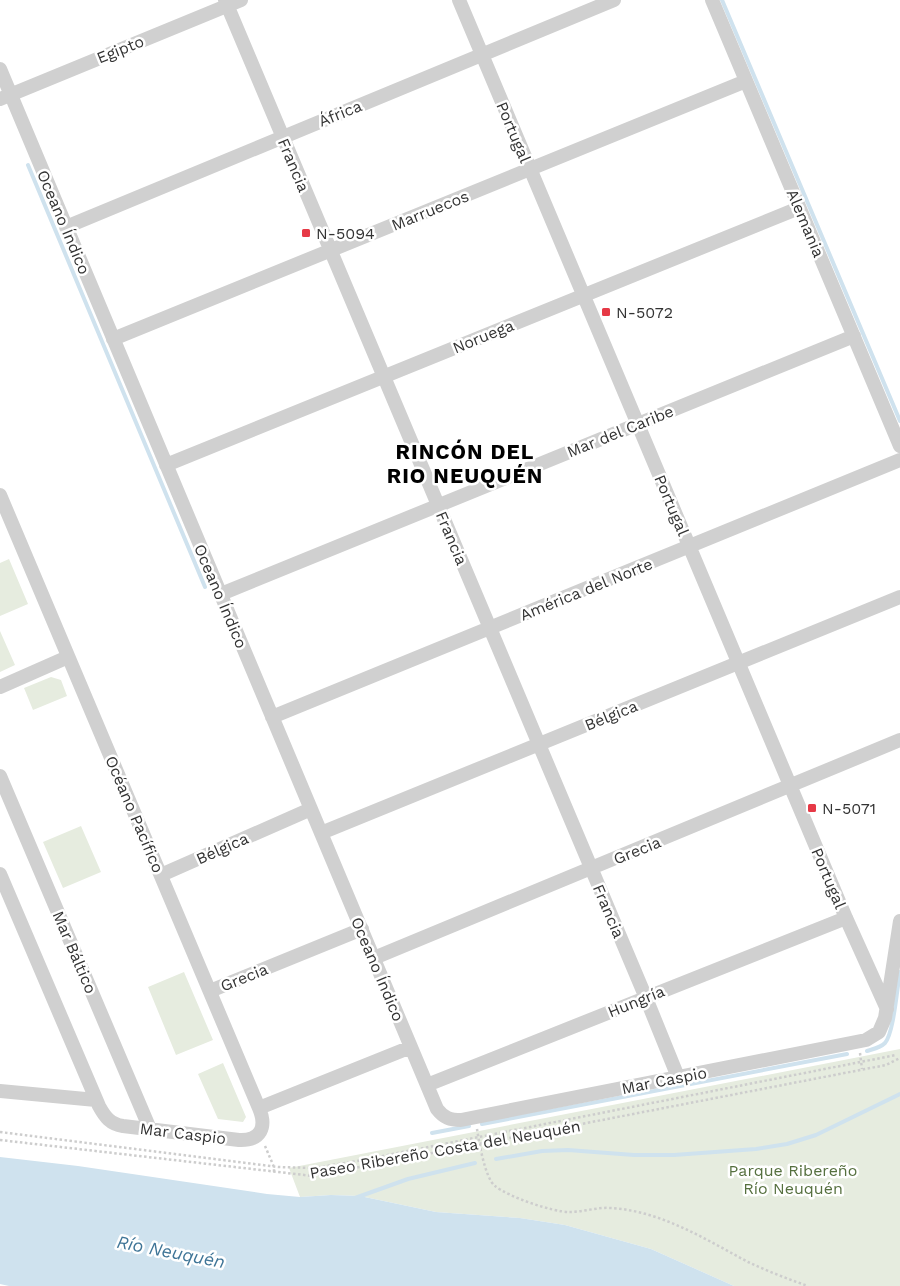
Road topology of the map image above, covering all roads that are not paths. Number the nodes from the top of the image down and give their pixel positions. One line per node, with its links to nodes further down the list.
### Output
1 (241, 0): 5 (street, Egipto)
2 (459, 0): 6 (street, Portugal)
3 (614, 0): 6 (street, África)
4 (712, 0): 8 (street, Alemania)
5 (226, 3): 9 (street, Egipto); 10 (street, Francia)
6 (482, 55): 10 (street, África); 11 (street, Portugal)
7 (0, 69): 9 (street, Oceano Índico)
8 (746, 82): 11 (street, Marruecos); 12 (street, Alemania)
9 (5, 97): 13 (street, Oceano Índico)
10 (282, 137): 13 (street, África); 14 (street, Francia)
11 (530, 170): 14 (street, Marruecos); 15 (street, Portugal)
12 (799, 208): 15 (street, Noruega); 16 (street, Alemania)
13 (66, 226): 17 (street, Oceano Índico)
14 (330, 251): 17 (street, Marruecos); 18 (street, Francia)
15 (583, 295): 18 (street, Noruega); 19 (street, Portugal)
16 (854, 336): 19 (street, Mar del Caribe); 20 (street, Alemania)
17 (114, 339): 22 (street, Oceano Índico)
18 (384, 377): 22 (street, Noruega); 24 (street, Francia)
19 (638, 424): 24 (street, Mar del Caribe); 25 (street, Portugal)
20 (900, 446)
21 (900, 460): 25 (street, América del Norte)
22 (166, 465): 26 (street, Oceano Índico)
23 (0, 495): 29 (street, Océano Pacífico)
24 (438, 506): 26 (street, Mar del Caribe); 28 (street, Francia)
25 (689, 546): 28 (street, América del Norte); 30 (street, Portugal)
26 (221, 594): 32 (street, Oceano Índico)
27 (900, 597): 30 (street, Bélgica)
28 (490, 628): 32 (street, América del Norte); 34 (street, Francia)
29 (68, 657): 31 (street); 41 (street, Océano Pacífico)
30 (739, 663): 34 (street, Bélgica); 36 (street, Portugal)
31 (0, 687)
32 (272, 717): 37 (street, Oceano Índico)
33 (900, 740): 36 (street, Grecia)
34 (539, 745): 38 (street, Bélgica); 39 (street, Francia)
35 (0, 776): 56 (street, Mar Báltico)
36 (790, 786): 39 (street, Grecia); 42 (street, Portugal)
37 (311, 809): 38 (street, Oceano Índico); 41 (street, Bélgica)
38 (321, 834): 44 (street, Oceano Índico)
39 (591, 868): 45 (street, Grecia); 47 (street, Francia)
40 (0, 874): 53 (street)
41 (160, 875): 46 (street, Océano Pacífico)
42 (846, 918): 47 (street, Hungría); 48 (street, Portugal)
43 (900, 922): 48 (street)
44 (362, 929): 45 (street, Oceano Índico); 46 (street, Grecia)
45 (374, 958): 49 (street, Oceano Índico)
46 (210, 992): 54 (street, Océano Pacífico)
47 (646, 998): 50 (street, Francia); 51 (street, Hungría)
48 (887, 1009): 50 (street, Mar Caspio)
49 (410, 1046): 51 (street, Oceano Índico); 54 (street)
50 (678, 1077): 55 (street, Mar Caspio)
51 (427, 1085): 55 (street, Oceano Índico)
52 (0, 1091): 53 (street)
53 (96, 1100): 56 (street, Mar Caspio)
54 (259, 1108): 57 (street, Océano Pacífico)
55 (447, 1119)
56 (150, 1129): 57 (street, Mar Caspio)
57 (260, 1133)

